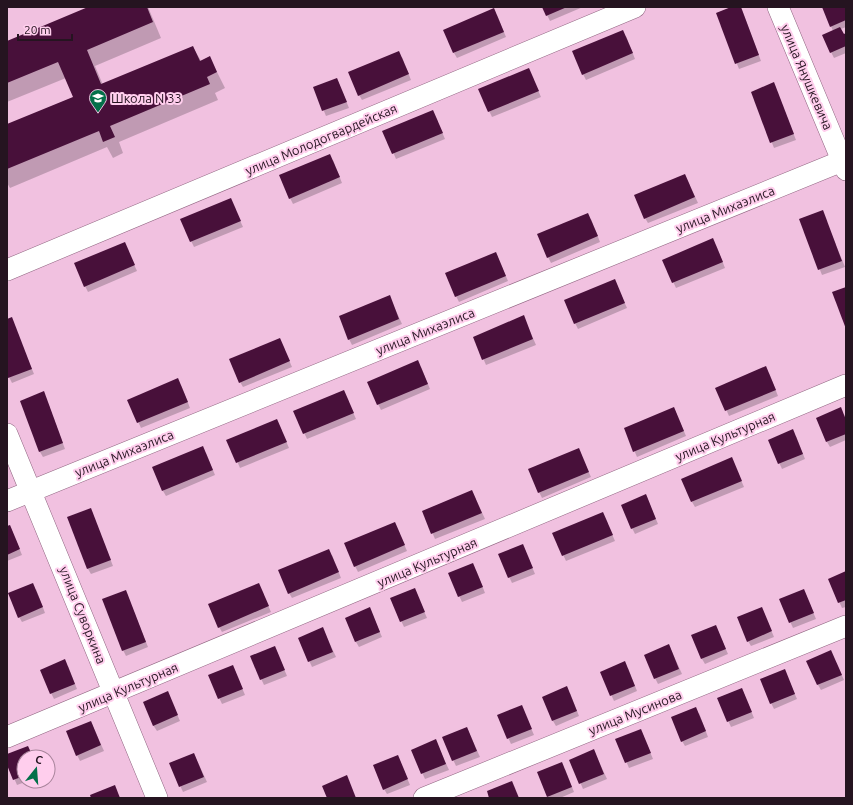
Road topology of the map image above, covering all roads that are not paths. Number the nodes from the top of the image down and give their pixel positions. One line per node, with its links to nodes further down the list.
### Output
1 (635, 7): 4 (street, улица Молодогвардейская)
2 (778, 7): 3 (street, улица Янушкевича)
3 (844, 165): 7 (street, улица Михаэлиса)
4 (7, 270)
5 (846, 385): 10 (street, улица Культурная)
6 (7, 434): 7 (street, улица Суворкина)
7 (31, 490): 8 (street, улица Михаэлиса); 10 (street, улица Суворкина)
8 (7, 501)
9 (846, 626): 13 (street, улица Мусинова)
10 (115, 693): 11 (street, улица Культурная); 12 (street, улица Суворкина)
11 (7, 737)
12 (157, 798)
13 (424, 798)

